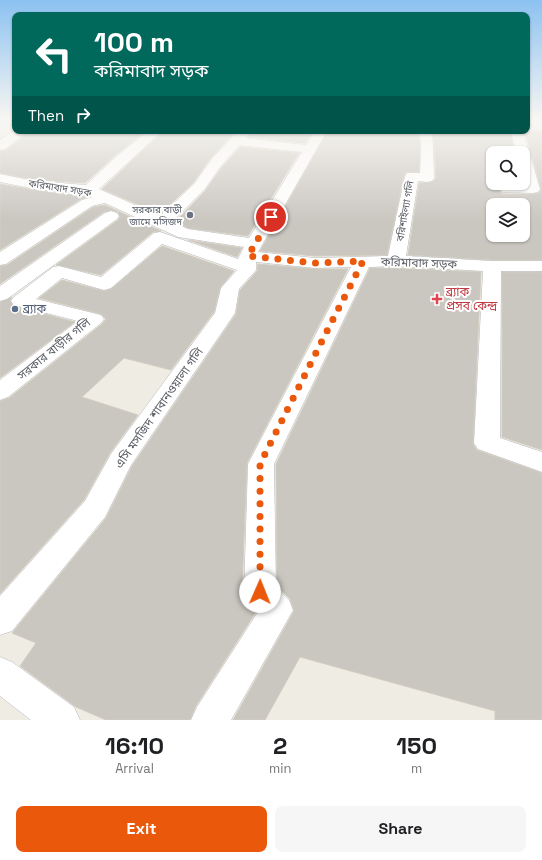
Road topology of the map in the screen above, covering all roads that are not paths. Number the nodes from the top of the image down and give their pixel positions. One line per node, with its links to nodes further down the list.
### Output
1 (128, 154): 9 (street)
2 (225, 154): 11 (street)
3 (307, 154): 13 (street, এসি মসজিদ শাবানওয়ালা গলি)
4 (428, 154): 15 (street, বরিশাইল্যা গলি)
5 (0, 178): 9 (street, করিমাবাদ সড়ক)
6 (530, 178): 8 (street)
7 (0, 186): 9 (street)
8 (530, 189)
9 (88, 197): 10 (street); 11 (street, করিমাবাদ সড়ক); 12 (street)
10 (111, 216): 11 (street); 18 (street)
11 (161, 230): 13 (street); 19 (street, সরকার বাড়ীর গলি)
12 (4, 255)
13 (250, 256): 14 (street, করিমাবাদ সড়ক); 21 (street, এসি মসজিদ শাবানওয়ালা গলি)
14 (363, 261): 15 (street, করিমাবাদ সড়ক); 24 (street)
15 (396, 261): 16 (street, করিমাবাদ সড়ক)
16 (492, 266): 17 (street, করিমাবাদ সড়ক); 20 (street)
17 (542, 266)
18 (0, 295)
19 (0, 392)
20 (542, 462)
21 (0, 620)
22 (0, 674): 23 (street)
23 (61, 720)
24 (210, 720)

